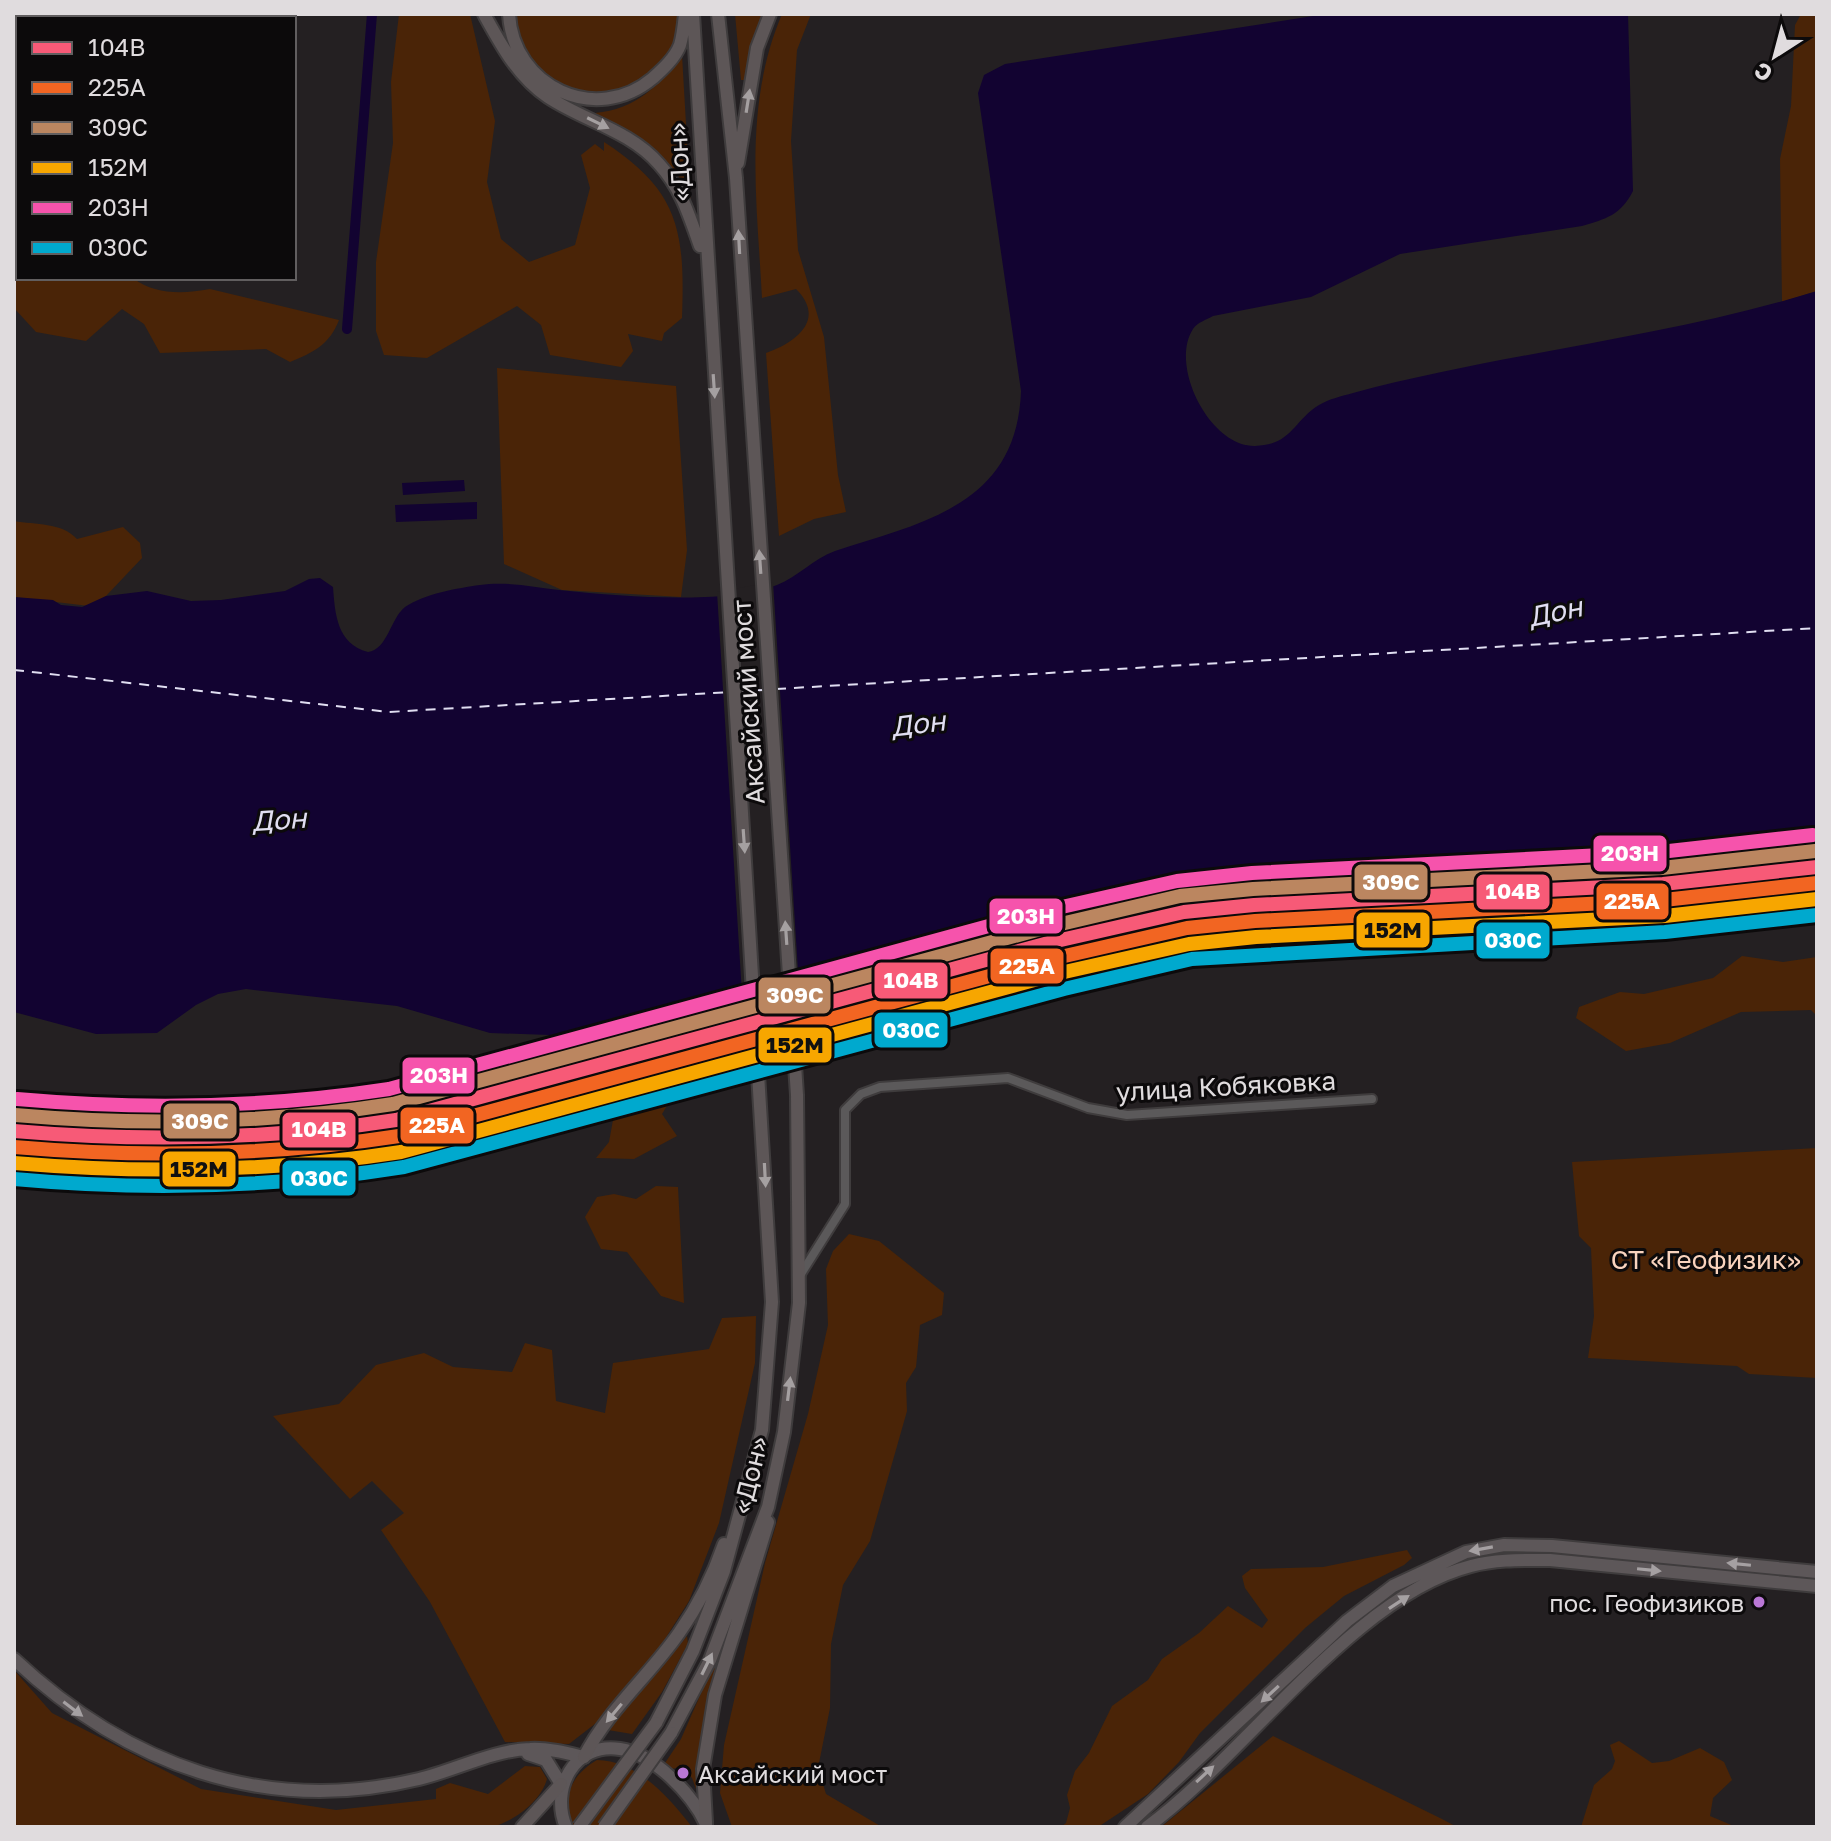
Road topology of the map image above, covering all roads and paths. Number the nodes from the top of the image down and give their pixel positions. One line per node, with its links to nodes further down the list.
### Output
1 (484, 14): 8 (main road, one-way to 8)
2 (509, 14): 3 (main road)
3 (685, 14)
4 (693, 14): 8 (main road, «Дон»)
5 (718, 14): 7 (main road, «Дон»)
6 (770, 14): 7 (main road, one-way to 6)
7 (736, 178): 9 (main road, «Дон», one-way to 7)
8 (706, 263): 10 (main road, «Дон»)
9 (743, 306): 11 (main road, Аксайский мост, one-way to 9)
10 (709, 308): 12 (main road, Аксайский мост, one-way to 12)
11 (797, 1095): 14 (main road, «Дон»)
12 (761, 1097): 15 (main road, «Дон», one-way to 15)
13 (1372, 1099): 14 (street, улица Кобяковка)
14 (799, 1277): 16 (main road, «Дон», one-way to 14)
15 (749, 1478): 23 (main road, one-way to 23); 28 (main road, «Дон», bridge)
16 (768, 1507): 25 (main road); 29 (main road, «Дон», one-way to 16, bridge)
17 (1512, 1545): 18 (main road); 19 (main road, one-way to 17); 30 (main road, one-way to 30)
18 (1513, 1560): 20 (main road, one-way to 20); 31 (main road, one-way to 18)
19 (1817, 1572)
20 (1817, 1586)
21 (14, 1659): 22 (main road, one-way to 22)
22 (509, 1752): 23 (main road); 24 (main road)
23 (584, 1757): 24 (main road); 25 (main road)
24 (561, 1784): 26 (main road); 27 (main road)
25 (706, 1824)
26 (522, 1827)
27 (566, 1827)
28 (579, 1827)
29 (604, 1827)
30 (1125, 1827)
31 (1147, 1827)

